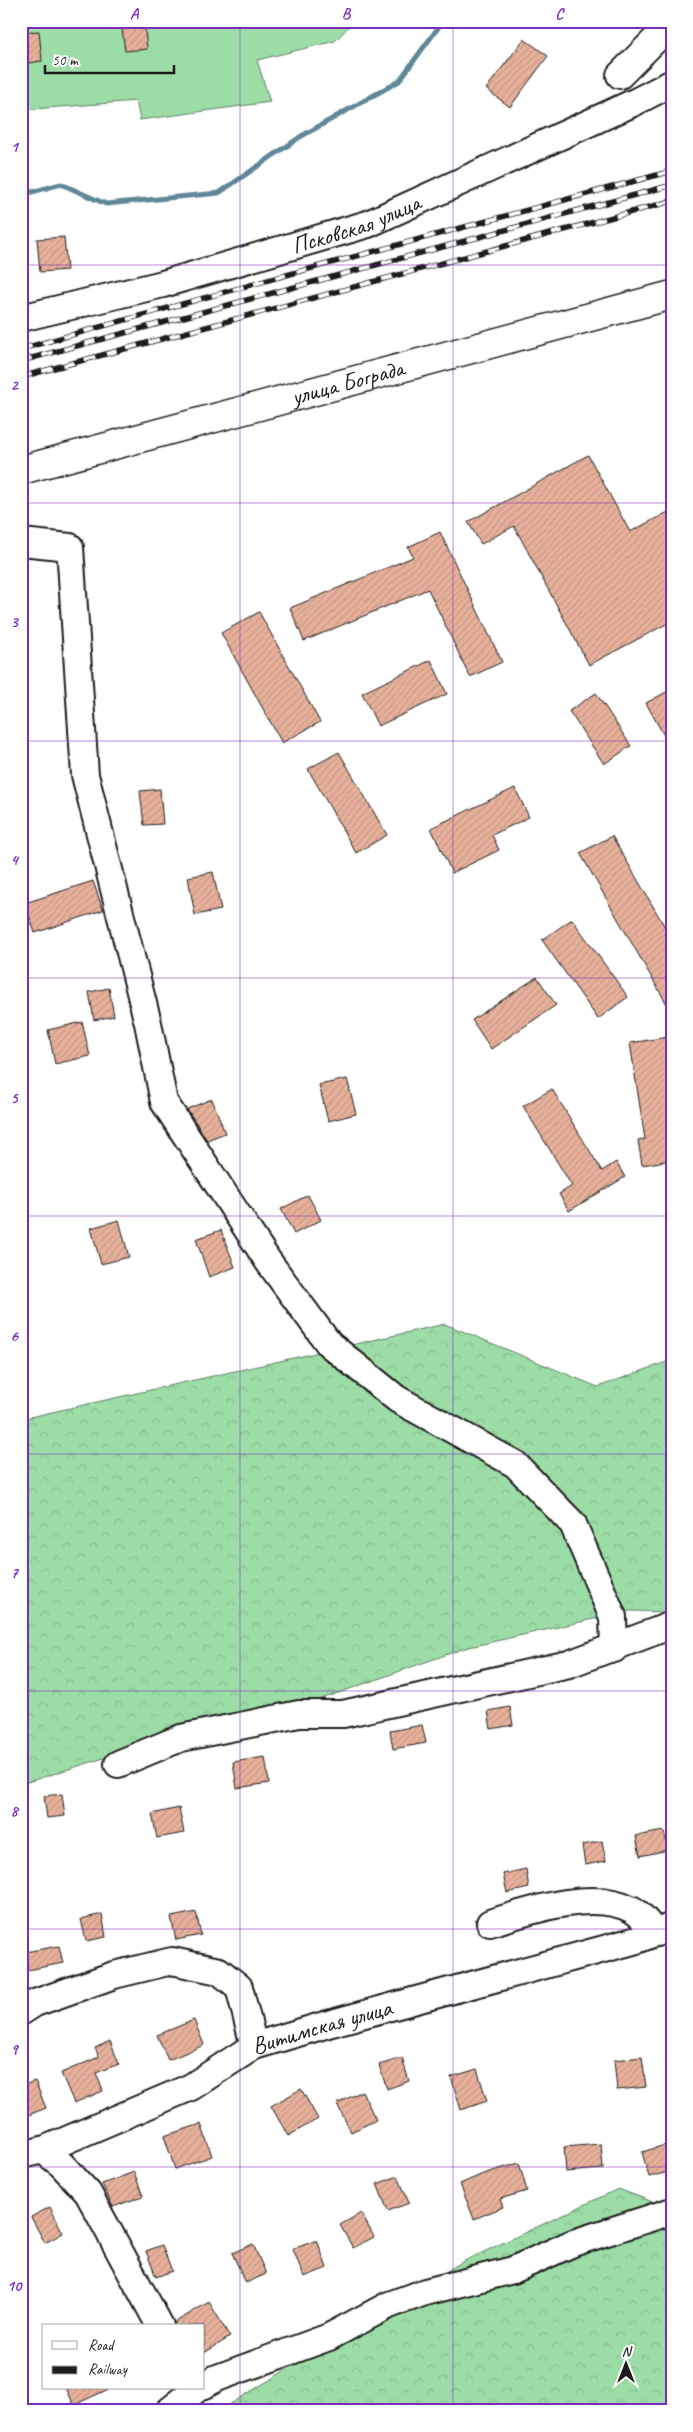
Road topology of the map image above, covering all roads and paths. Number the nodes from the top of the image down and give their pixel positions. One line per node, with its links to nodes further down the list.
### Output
1 (672, 23): 2 (street)
2 (620, 75)
3 (672, 83): 5 (street, Псковская улица)
4 (672, 296): 6 (main road, улица Бограда)
5 (21, 318)
6 (21, 470)
7 (21, 542): 9 (street)
8 (672, 1625): 9 (street)
9 (614, 1649): 10 (street)
10 (118, 1764)
11 (490, 1923): 12 (street)
12 (655, 1933): 14 (street, Витимская улица)
13 (21, 2012): 14 (street)
14 (254, 2046): 15 (street, Витимская улица)
15 (32, 2152): 17 (street)
16 (672, 2212): 18 (street)
17 (159, 2324)
18 (205, 2384)
19 (195, 2390): 20 (street)
20 (169, 2411)

